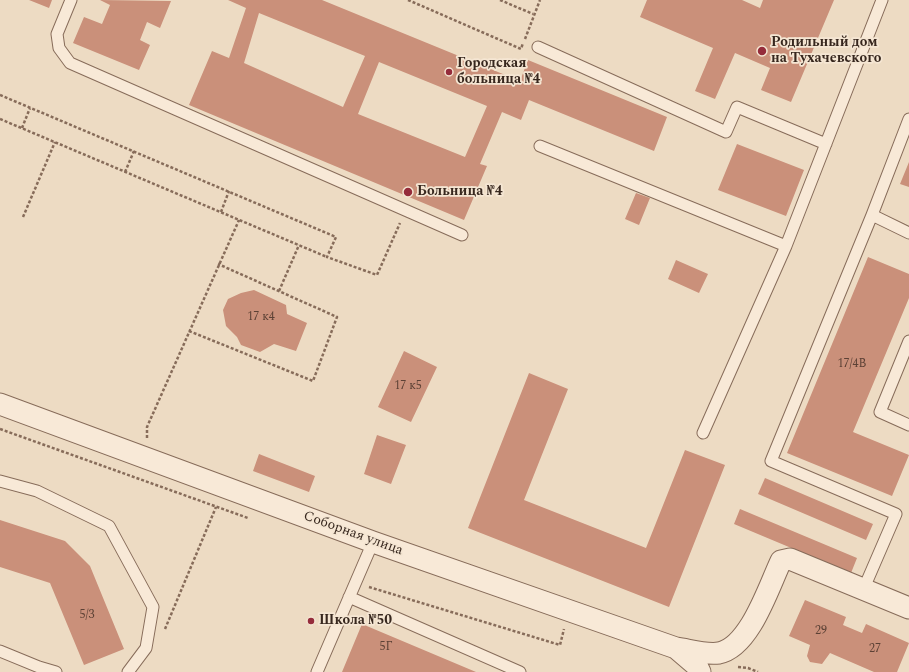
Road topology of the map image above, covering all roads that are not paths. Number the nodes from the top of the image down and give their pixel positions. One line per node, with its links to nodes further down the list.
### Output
1 (71, 0): 9 (lane)
2 (882, 0): 5 (lane)
3 (538, 47): 5 (lane)
4 (909, 119): 7 (lane)
5 (826, 144): 10 (lane)
6 (540, 146): 10 (lane)
7 (872, 215): 8 (lane); 17 (lane)
8 (909, 233)
9 (462, 235)
10 (786, 246): 14 (lane)
11 (909, 341): 13 (lane)
12 (0, 404): 16 (street, Соборная улица)
13 (909, 425)
14 (702, 433)
15 (0, 481): 23 (lane)
16 (373, 542): 18 (lane); 20 (street, Соборная улица)
17 (864, 588): 19 (street); 20 (street)
18 (349, 597): 24 (lane); 25 (lane)
19 (909, 608)
20 (676, 648): 26 (street, Соборная улица)
21 (0, 651): 22 (lane)
22 (56, 672)
23 (128, 672)
24 (317, 672)
25 (520, 672)
26 (700, 672)

